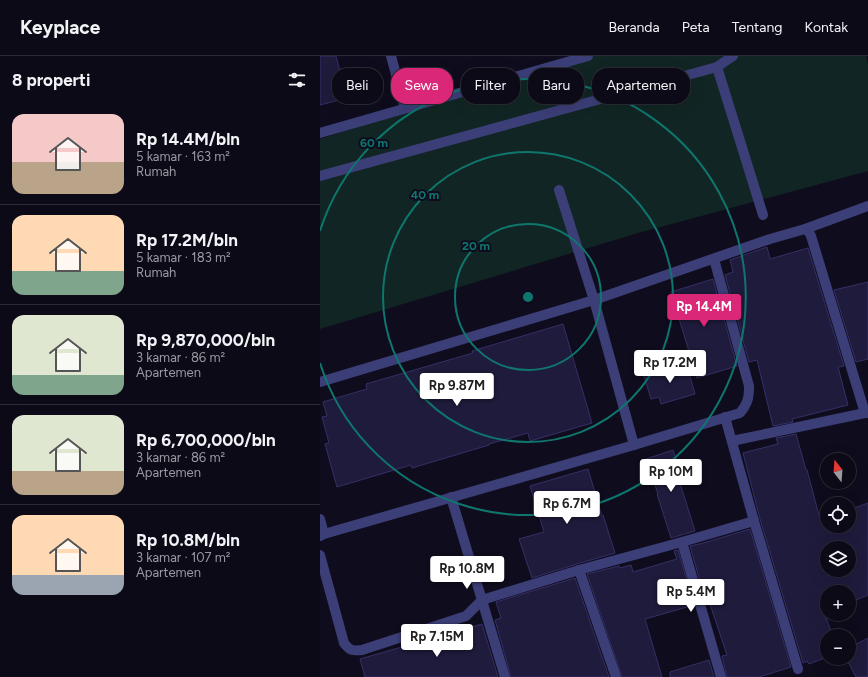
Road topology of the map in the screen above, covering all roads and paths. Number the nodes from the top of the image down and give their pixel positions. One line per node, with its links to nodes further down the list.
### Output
1 (391, 56): 5 (street)
2 (588, 56): 5 (street)
3 (733, 56): 4 (street)
4 (718, 67): 7 (street); 10 (street)
5 (405, 108): 6 (street)
6 (320, 133)
7 (320, 176)
8 (559, 190): 13 (street)
9 (868, 206): 11 (street)
10 (763, 215)
11 (805, 229): 12 (street); 15 (street)
12 (714, 259): 13 (street); 16 (street)
13 (594, 300): 14 (street); 18 (street)
14 (320, 382)
15 (866, 413): 17 (street)
16 (725, 417): 17 (street); 18 (street)
17 (732, 441): 21 (street)
18 (634, 445): 19 (street)
19 (451, 497): 22 (street); 26 (street)
20 (320, 519): 22 (street)
21 (754, 521): 23 (street); 27 (street)
22 (322, 535)
23 (682, 542): 25 (street); 30 (street)
24 (320, 555): 26 (street)
25 (579, 570): 26 (street); 29 (street)
26 (482, 600): 28 (street)
27 (798, 669)
28 (505, 677)
29 (616, 677)
30 (721, 677)

